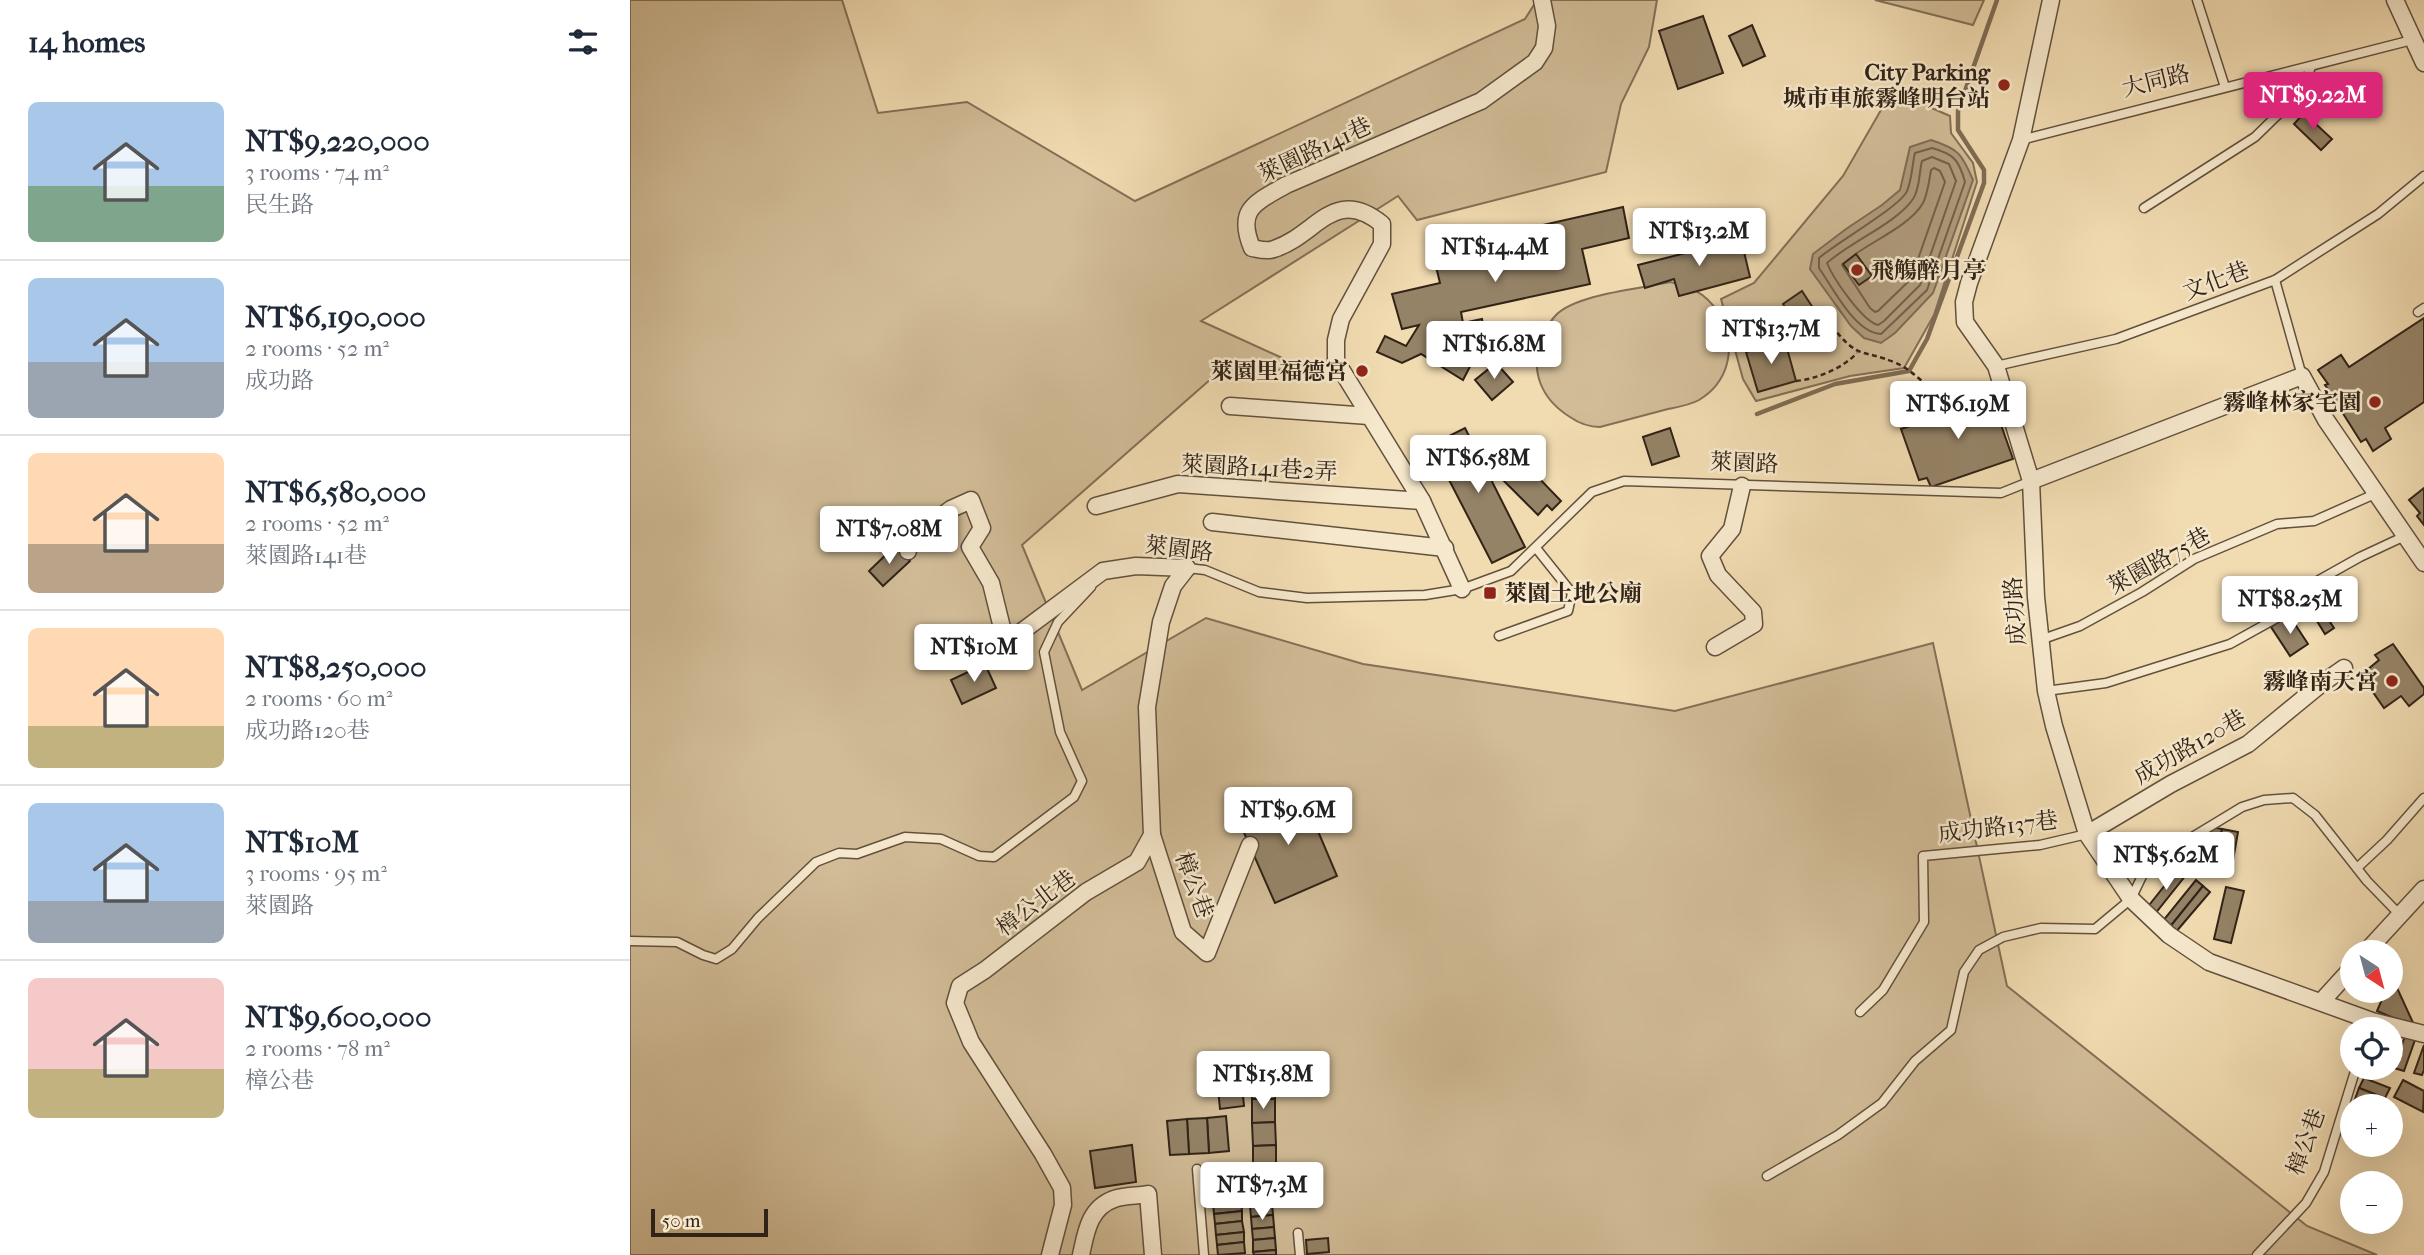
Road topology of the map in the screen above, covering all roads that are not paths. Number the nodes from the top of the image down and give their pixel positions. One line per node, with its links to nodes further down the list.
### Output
1 (1542, 0): 16 (street, 萊園路141巷)
2 (2050, 0): 9 (street, 成功路)
3 (2197, 0): 8 (lane)
4 (2395, 0): 5 (street)
5 (2418, 38): 6 (street); 7 (lane, 大同路)
6 (2424, 63)
7 (2311, 68): 8 (lane, 大同路); 11 (lane)
8 (2225, 87): 9 (lane, 大同路)
9 (2021, 140): 13 (street, 成功路)
10 (2424, 176): 12 (lane, 文化巷)
11 (2144, 208)
12 (2275, 280): 13 (lane, 文化巷); 14 (lane)
13 (1996, 366): 17 (street, 成功路)
14 (2302, 376): 17 (street, 萊園路); 19 (street)
15 (1230, 406): 16 (street)
16 (1369, 415): 20 (street, 萊園路141巷)
17 (2031, 481): 18 (lane, 萊園路); 32 (street, 成功路)
18 (1742, 486): 25 (lane, 萊園路); 34 (street)
19 (2377, 493): 23 (street); 32 (lane, 萊園路75巷)
20 (1422, 501): 21 (street, 萊園路141巷2弄); 24 (street, 萊園路141巷)
21 (1096, 506)
22 (1212, 522): 24 (street)
23 (2405, 536): 27 (street); 37 (lane)
24 (1445, 548): 30 (street, 萊園路141巷)
25 (1536, 548): 30 (lane, 萊園路); 31 (lane)
26 (908, 551): 33 (street)
27 (2424, 563)
28 (1187, 568): 29 (street, 萊園路); 30 (lane, 萊園路); 40 (street)
29 (1103, 571): 33 (street, 萊園路); 47 (lane)
30 (1462, 589)
31 (1499, 636)
32 (2040, 640): 37 (street, 成功路)
33 (1006, 644): 35 (street, 萊園路)
34 (1715, 647)
35 (985, 659)
36 (2344, 668): 39 (street, 成功路120巷)
37 (2046, 691): 39 (street, 成功路)
38 (2424, 798): 42 (lane)
39 (2087, 834): 44 (street, 成功路); 50 (lane, 成功路137巷)
40 (1152, 835): 41 (street, 樟公巷); 58 (street, 樟公北巷)
41 (1250, 845)
42 (2357, 868): 44 (lane); 45 (lane)
43 (2424, 889): 45 (street)
44 (2131, 899): 49 (street, 成功路); 56 (lane)
45 (2399, 914): 46 (street)
46 (2376, 940)
47 (630, 941)
48 (2340, 981): 49 (street)
49 (2321, 1002): 51 (street, 成功路)
50 (1860, 1012)
51 (2354, 1017)
52 (2403, 1030): 53 (street, 成功路)
53 (2424, 1034)
54 (2352, 1080): 63 (lane, 樟公巷)
55 (1197, 1169): 61 (lane)
56 (1767, 1176)
57 (1298, 1233): 62 (lane)
58 (1050, 1255)
59 (1081, 1255): 60 (street)
60 (1153, 1255)
61 (1205, 1255)
62 (1300, 1255)
63 (2258, 1255)

